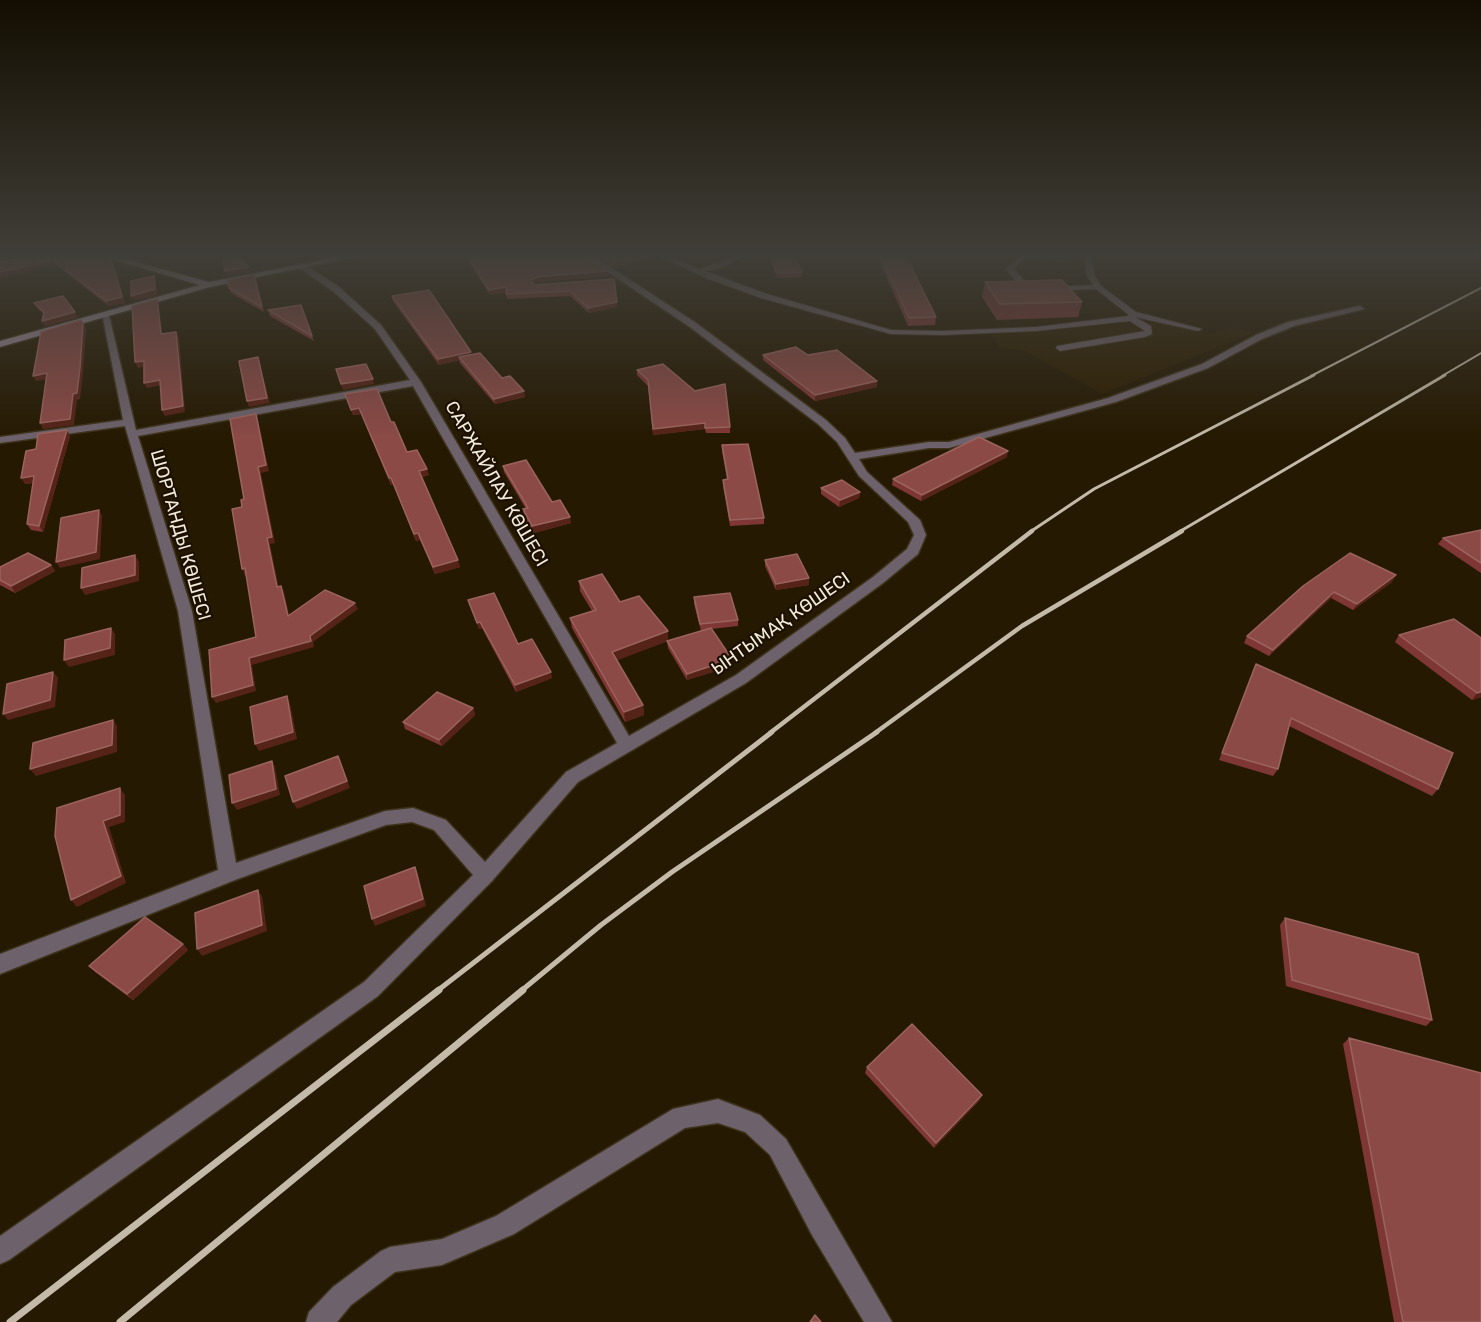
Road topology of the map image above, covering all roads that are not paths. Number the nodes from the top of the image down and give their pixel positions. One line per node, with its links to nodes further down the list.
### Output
1 (105, 315): 12 (street, ШОРТАНДЫ КӨШЕСІ)
2 (102, 316): 9 (street)
3 (366, 316): 11 (street, САРЖАЙЛАУ КӨШЕСІ)
4 (679, 316): 14 (street, ЫНТЫМАҚ КӨШЕСІ)
5 (833, 316): 6 (lane)
6 (1132, 316): 8 (lane); 10 (lane)
7 (1329, 316): 14 (street)
8 (1198, 329)
9 (0, 344)
10 (1060, 348)
11 (416, 382): 12 (street); 15 (street, САРЖАЙЛАУ КӨШЕСІ)
12 (131, 428): 13 (street); 16 (street, ШОРТАНДЫ КӨШЕСІ)
13 (0, 440)
14 (851, 457): 15 (street, ЫНТЫМАҚ КӨШЕСІ)
15 (627, 747): 17 (street, ЫНТЫМАҚ КӨШЕСІ)
16 (228, 874): 17 (street); 18 (street)
17 (485, 875): 19 (street, ЫНТЫМАҚ КӨШЕСІ)
18 (0, 964)
19 (0, 1251)
20 (319, 1322): 21 (street)
21 (879, 1322)

